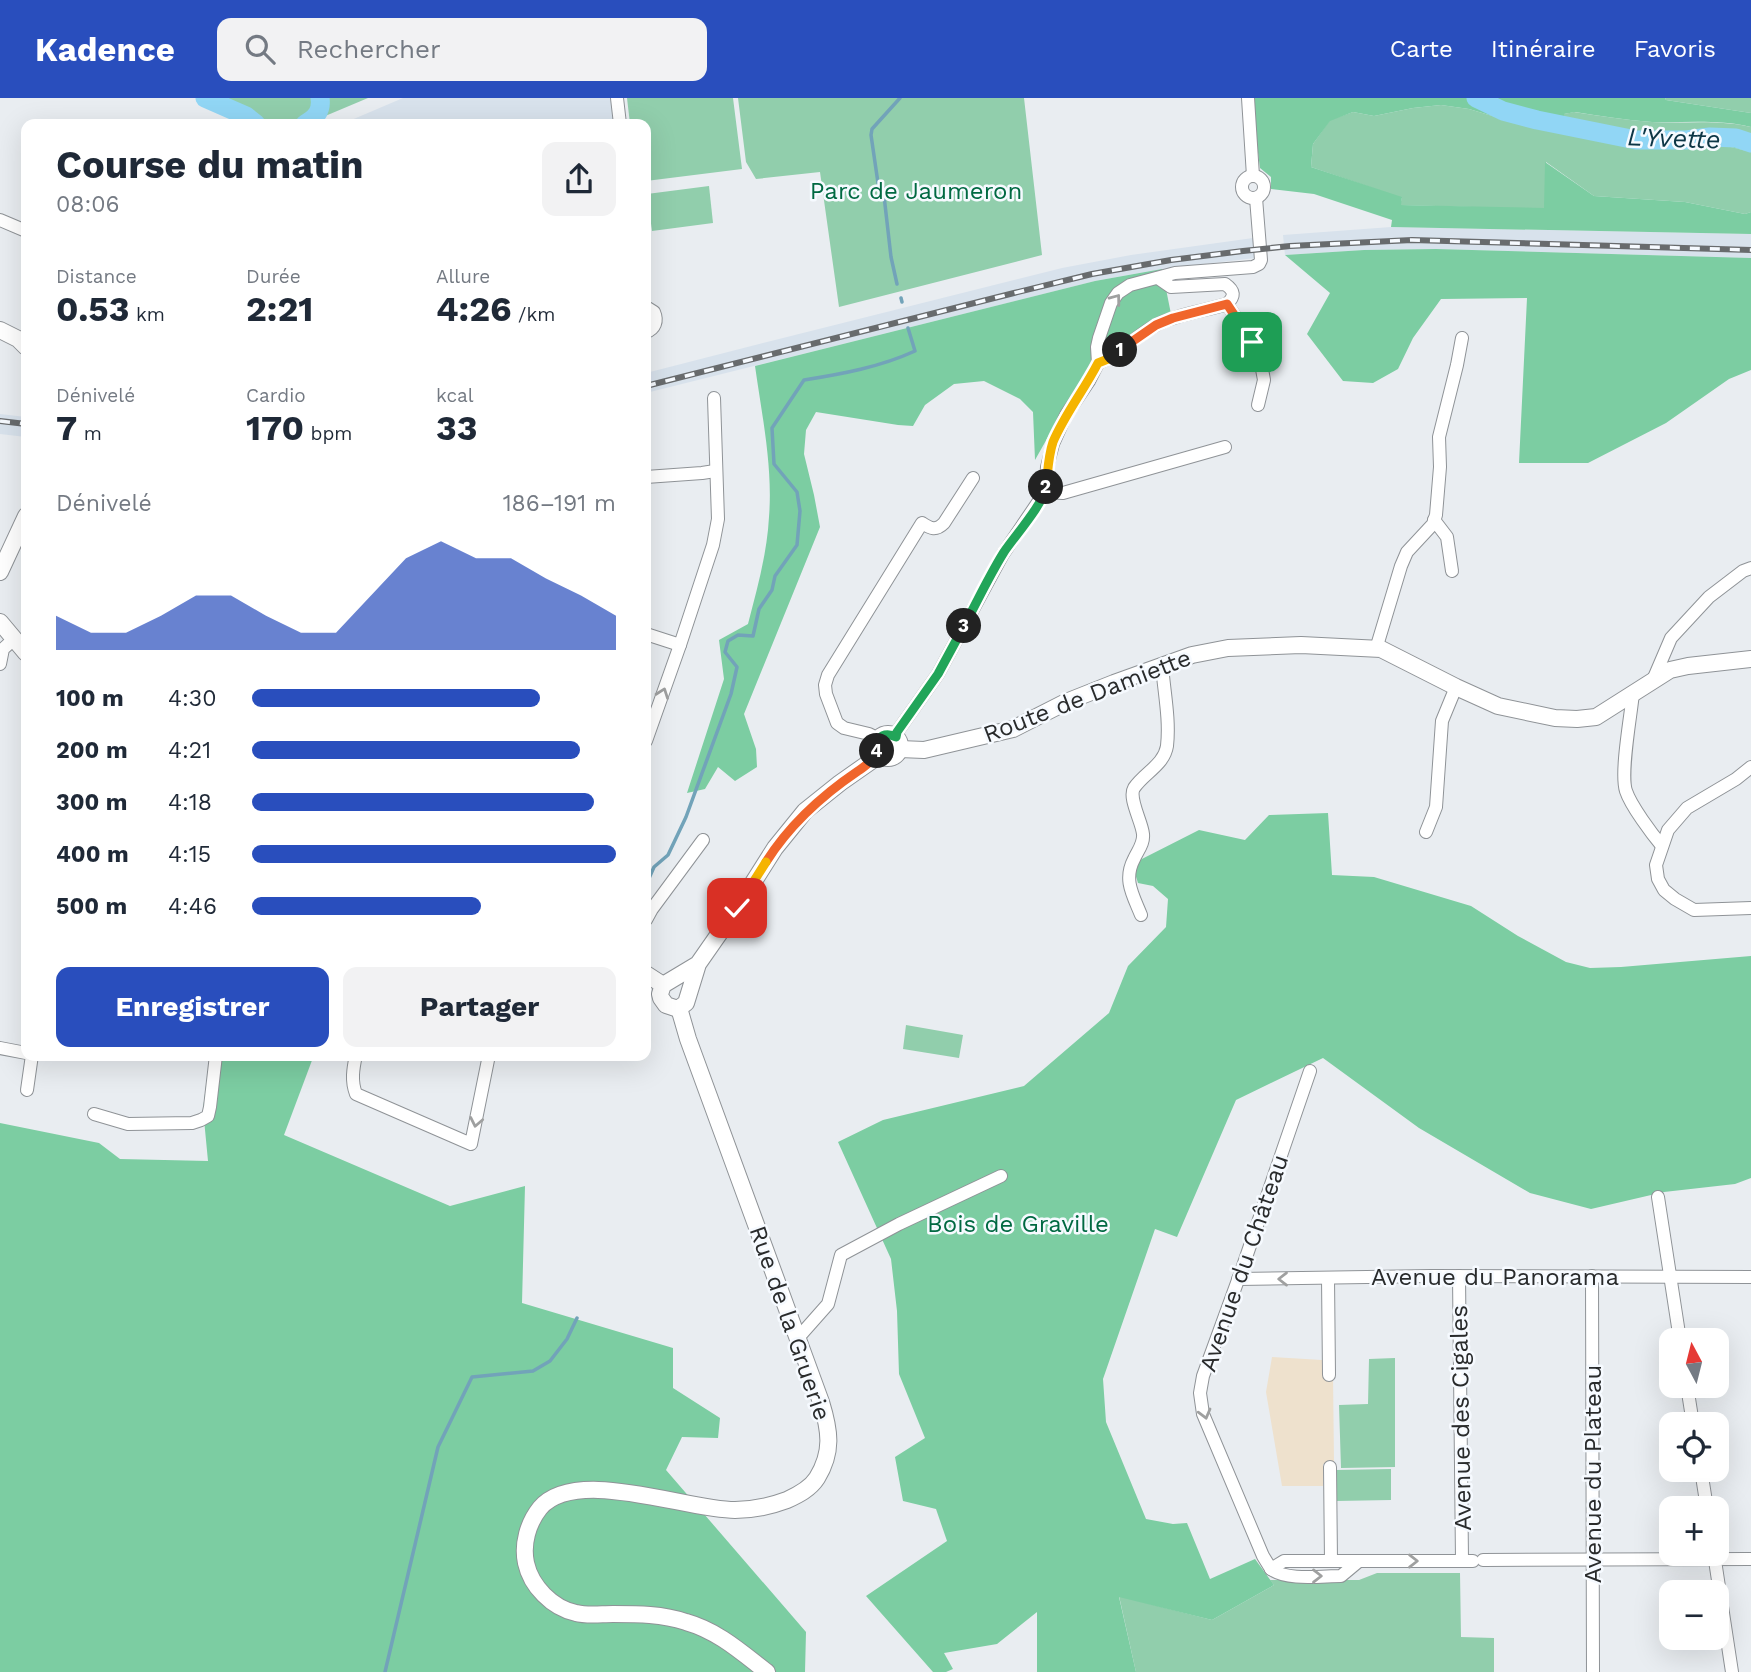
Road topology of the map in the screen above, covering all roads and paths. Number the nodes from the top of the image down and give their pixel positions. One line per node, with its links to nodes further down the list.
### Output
1 (617, 98): 3 (street)
2 (1248, 98): 6 (street)
3 (619, 119)
4 (0, 220): 5 (street)
5 (21, 229)
6 (1158, 278): 7 (street); 13 (street, one-way to 6)
7 (1227, 304): 13 (street); 15 (street)
8 (651, 310): 9 (street)
9 (651, 329)
10 (0, 330): 12 (street)
11 (1462, 338): 21 (street)
12 (21, 342)
13 (1098, 363): 20 (street)
14 (714, 398): 17 (street)
15 (1258, 405)
16 (1225, 447): 20 (street)
17 (715, 471): 18 (street); 29 (street)
18 (651, 477)
19 (973, 478): 40 (street)
20 (1045, 492): 39 (street)
21 (1434, 520): 24 (street); 31 (street)
22 (21, 527): 25 (street)
23 (1751, 568): 35 (street)
24 (1452, 571)
25 (0, 572)
26 (0, 622): 28 (street)
27 (651, 636): 29 (street)
28 (14, 639): 30 (street); 33 (street)
29 (680, 646): 38 (street, one-way to 29)
30 (21, 647)
31 (1376, 649): 34 (street, Route de Damiette); 36 (street, Route de Damiette)
32 (1751, 659): 35 (street, Route de Damiette)
33 (0, 664)
34 (1162, 665): 39 (street, Route de Damiette); 47 (street)
35 (1653, 680): 37 (street, Route de Damiette)
36 (1457, 687): 37 (street, Route de Damiette); 42 (street)
37 (1633, 693): 44 (street)
38 (651, 727)
39 (898, 743): 40 (street, Route de Damiette)
40 (879, 747): 48 (street)
41 (1751, 767): 44 (street)
42 (1426, 832)
43 (703, 840): 46 (street)
44 (1662, 846): 45 (street)
45 (1751, 908)
46 (651, 911)
47 (1141, 915)
48 (698, 964): 50 (street); 51 (street)
49 (651, 976): 50 (street)
50 (668, 982): 51 (street); 51 (street)
51 (684, 1001): 70 (street, Rue de la Gruerie)
52 (0, 1048): 53 (street)
53 (21, 1052)
54 (31, 1061): 59 (street)
55 (215, 1061): 60 (street)
56 (355, 1061): 57 (street, one-way to 56)
57 (488, 1061)
58 (1310, 1071): 68 (street, Avenue du Château)
59 (27, 1090)
60 (93, 1115)
61 (1001, 1176): 70 (street)
62 (1658, 1196): 65 (street)
63 (1460, 1276): 64 (street, Avenue du Panorama); 67 (street, Avenue du Panorama); 79 (street, Avenue des Cigales)
64 (1592, 1276): 65 (street, Avenue du Panorama); 76 (street, Avenue du Plateau)
65 (1670, 1277): 66 (street, Avenue du Panorama); 69 (street)
66 (1751, 1277)
67 (1328, 1278): 68 (street, Avenue du Panorama, one-way to 68); 71 (street)
68 (1238, 1279): 81 (street, Avenue du Château, one-way to 81)
69 (1678, 1328)
70 (797, 1339): 82 (street, Rue de la Gruerie)
71 (1329, 1375)
72 (1330, 1467): 77 (street)
73 (1729, 1557): 75 (street)
74 (1659, 1558): 76 (street)
75 (1751, 1559)
76 (1593, 1560): 79 (street); 83 (street, Avenue du Plateau)
77 (1331, 1561): 78 (street); 81 (street)
78 (1359, 1561): 79 (street, one-way to 79); 81 (street, one-way to 78)
79 (1473, 1561)
80 (1716, 1566): 84 (street)
81 (1271, 1569)
82 (767, 1672)
83 (1593, 1672)
84 (1732, 1672)

